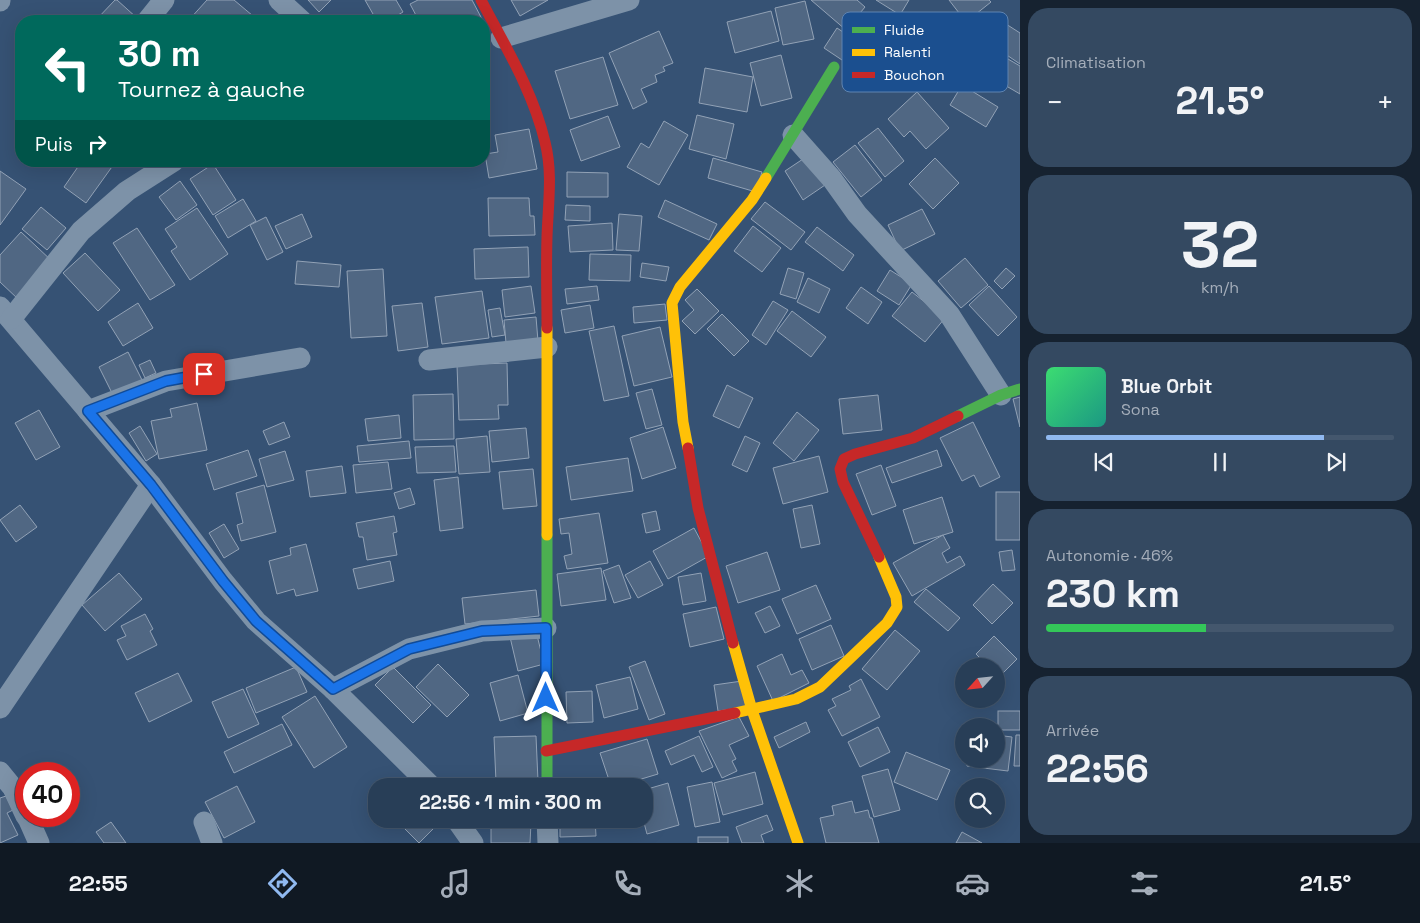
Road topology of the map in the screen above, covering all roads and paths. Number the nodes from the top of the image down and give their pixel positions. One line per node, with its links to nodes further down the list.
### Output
1 (164, 0): 5 (street)
2 (279, 0): 6 (street)
3 (481, 0): 7 (street)
4 (629, 0): 9 (street)
5 (152, 15)
6 (295, 15)
7 (489, 15)
8 (490, 17): 9 (street)
9 (501, 38): 14 (street)
10 (834, 67): 11 (street)
11 (793, 134): 17 (street); 23 (street)
12 (165, 167): 13 (street)
13 (5, 313): 18 (street)
14 (547, 347): 16 (street); 20 (street)
15 (300, 358): 18 (street)
16 (429, 360)
17 (1010, 392): 23 (street)
18 (88, 411): 19 (street)
19 (151, 485): 21 (street); 22 (street)
20 (546, 628): 21 (street); 24 (street)
21 (333, 689): 26 (street)
22 (0, 708)
23 (752, 710): 24 (street); 37 (street)
24 (546, 751): 27 (street)
25 (0, 772): 28 (street)
26 (423, 778)
27 (547, 778)
28 (15, 790)
29 (204, 822): 34 (street)
30 (31, 827): 33 (street)
31 (462, 828): 35 (street)
32 (547, 828): 36 (street)
33 (39, 843)
34 (212, 843)
35 (473, 843)
36 (548, 843)
37 (798, 843)

